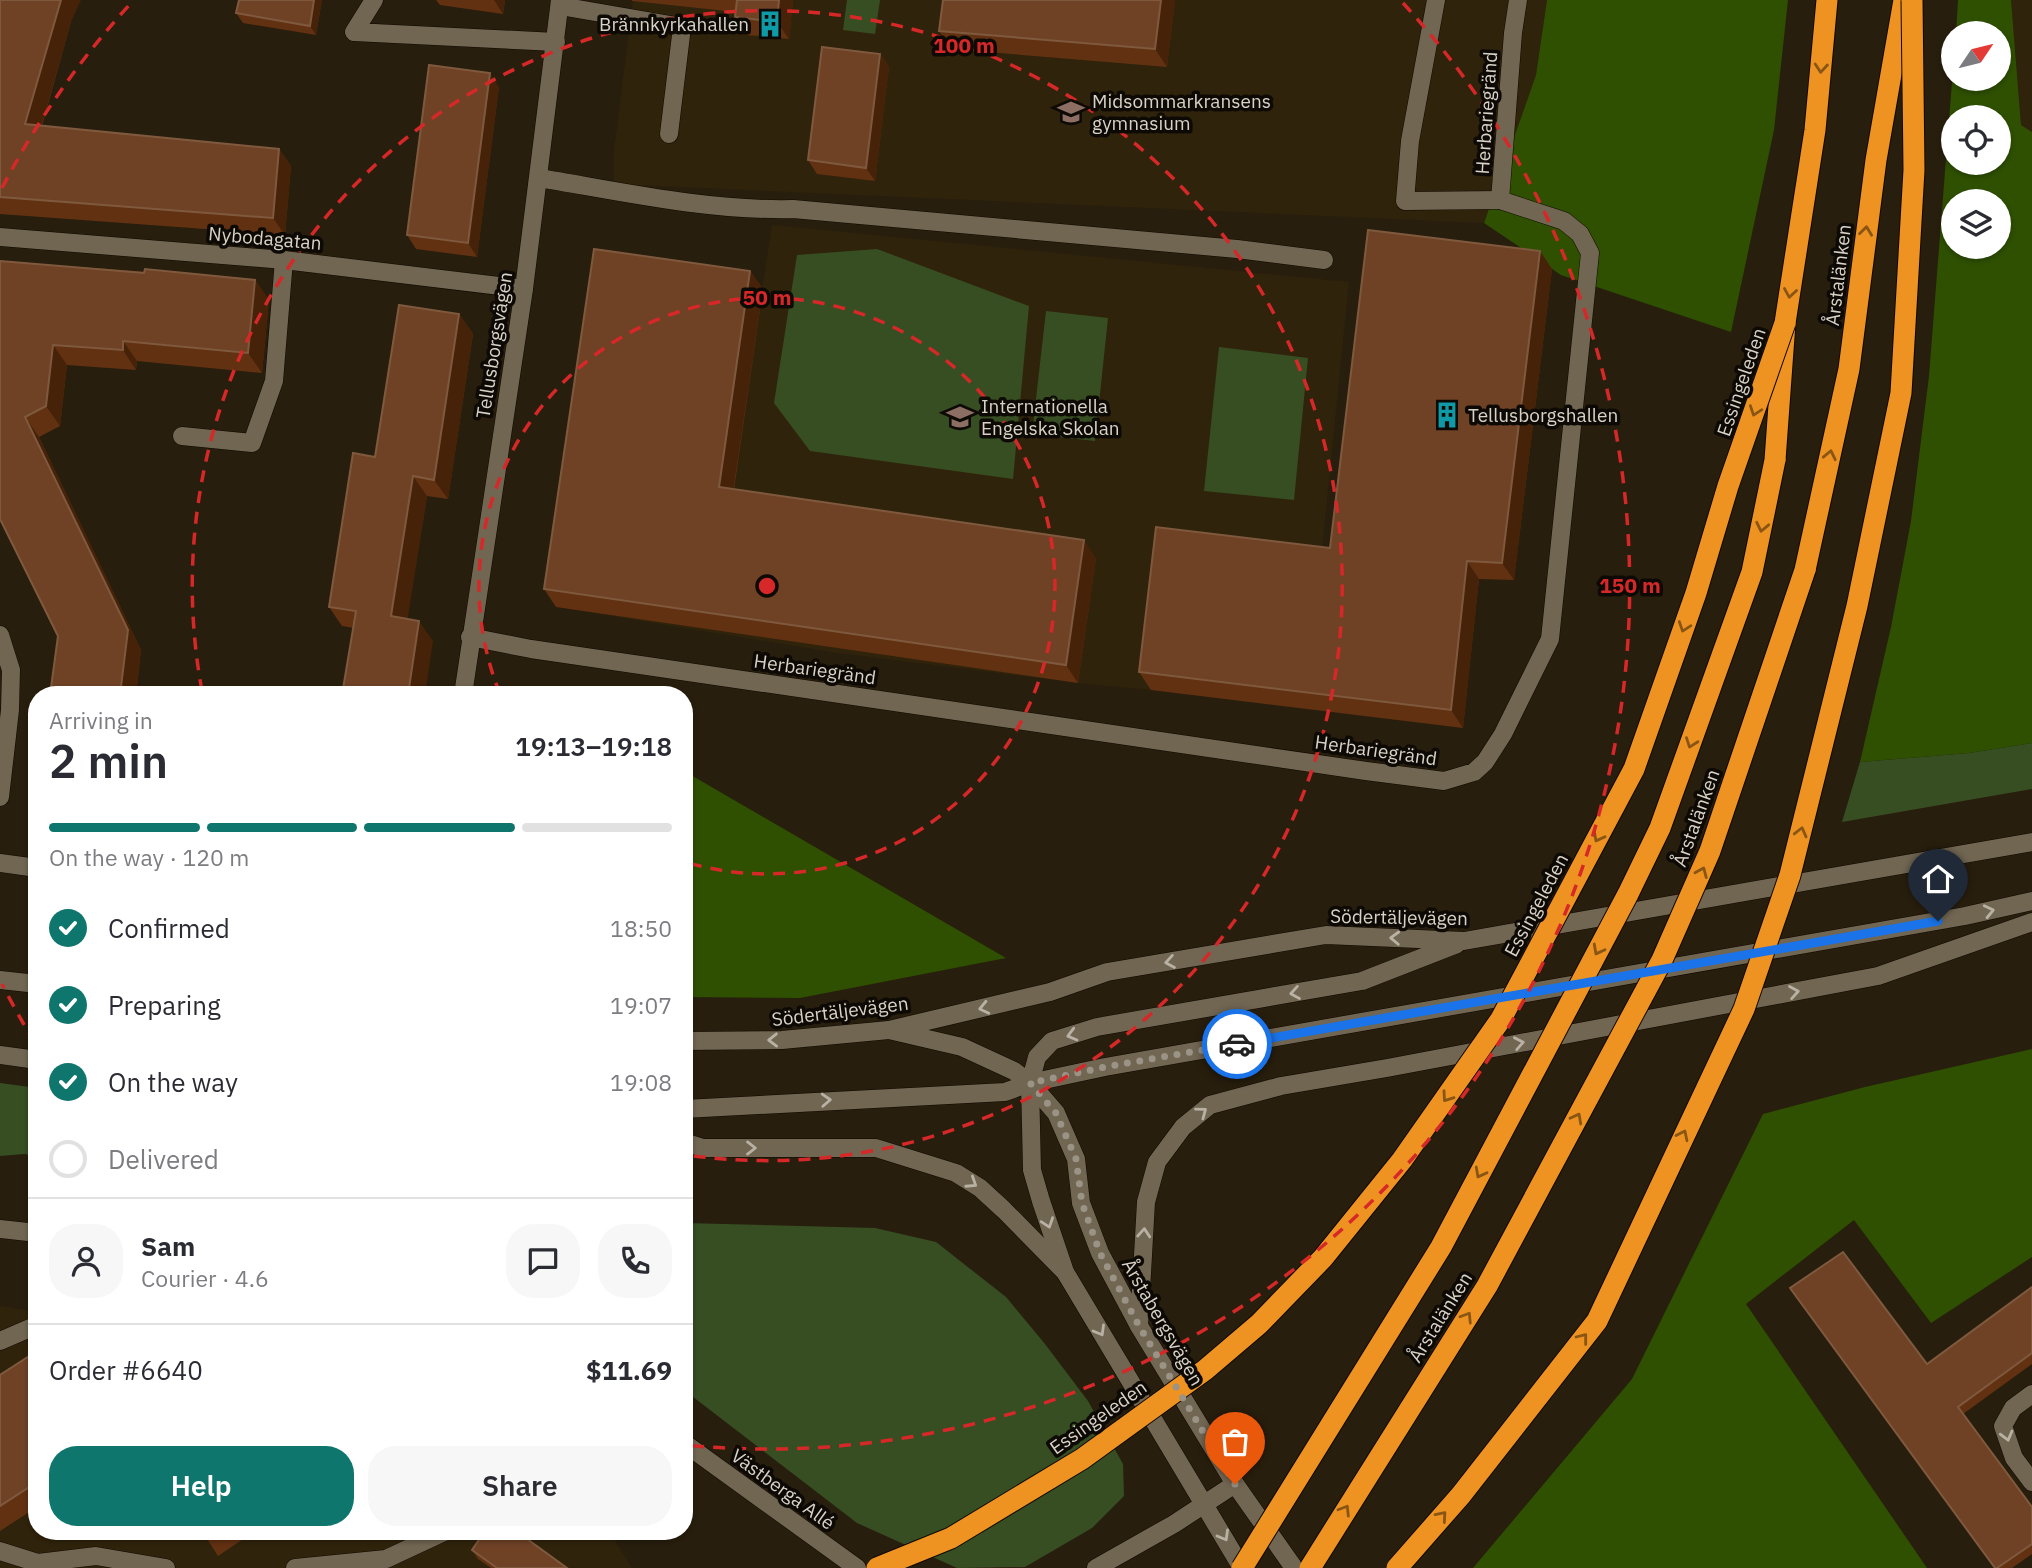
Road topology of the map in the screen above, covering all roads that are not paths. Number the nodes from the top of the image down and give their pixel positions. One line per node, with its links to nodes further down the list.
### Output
1 (374, 0): 8 (main road)
2 (1436, 0): 11 (main road)
3 (1518, 0): 11 (main road, Herbariegränd)
4 (1827, 0): 16 (highway, Essingeleden, one-way to 16)
5 (1904, 0): 57 (highway, Årstalänken, one-way to 5, bridge)
6 (1912, 0): 58 (highway, one-way to 6, bridge)
7 (560, 3): 8 (main road, Tellusborgsvägen); 9 (main road)
8 (555, 42): 10 (main road, Tellusborgsvägen)
9 (668, 134)
10 (540, 178): 14 (main road); 15 (main road, Tellusborgsvägen)
11 (1500, 200): 19 (main road, Herbariegränd)
12 (0, 237): 13 (main road, Nybodagatan)
13 (284, 260): 15 (main road, Nybodagatan); 17 (main road)
14 (1324, 260)
15 (524, 289): 19 (main road, Tellusborgsvägen)
16 (1785, 323): 53 (highway, Essingeleden, one-way to 53, bridge); 55 (highway, Årstalänken, one-way to 55, bridge)
17 (182, 436)
18 (0, 635): 21 (main road)
19 (470, 637): 20 (main road, Tellusborgsvägen)
20 (464, 686)
21 (0, 797)
22 (2032, 842): 27 (main road, Södertäljevägen)
23 (0, 863): 24 (main road)
24 (28, 867)
25 (2032, 901): 34 (main road, one-way to 25)
26 (2032, 922): 40 (main road, one-way to 26)
27 (1464, 942): 30 (main road, Södertäljevägen, one-way to 30); 34 (main road, one-way to 34)
28 (0, 979): 29 (main road)
29 (28, 983)
30 (889, 1030): 31 (main road, Södertäljevägen, one-way to 31); 34 (main road, Årstabergsvägen)
31 (693, 1041)
32 (0, 1055): 33 (main road)
33 (28, 1059)
34 (1030, 1083): 35 (main road, one-way to 34); 39 (main road, one-way to 39); 40 (main road, Årstabergsvägen)
35 (693, 1109)
36 (693, 1145): 39 (main road, one-way to 39)
37 (0, 1229): 38 (main road)
38 (28, 1232)
39 (1065, 1272): 47 (main road, one-way to 47)
40 (1139, 1326): 46 (main road, Årstabergsvägen)
41 (28, 1329): 42 (main road)
42 (0, 1341)
43 (2032, 1394): 45 (main road, one-way to 45)
44 (693, 1450): 52 (main road, Västberga Allé)
45 (2032, 1482)
46 (1235, 1484): 47 (main road); 56 (main road, Årstabergsvägen)
47 (1206, 1505): 54 (main road); 55 (main road, one-way to 55)
48 (427, 1540): 51 (main road)
49 (0, 1551): 50 (main road)
50 (166, 1568)
51 (295, 1568)
52 (856, 1568)
53 (877, 1568)
54 (1096, 1568)
55 (1242, 1568)
56 (1294, 1568)
57 (1310, 1568)
58 (1397, 1568)

